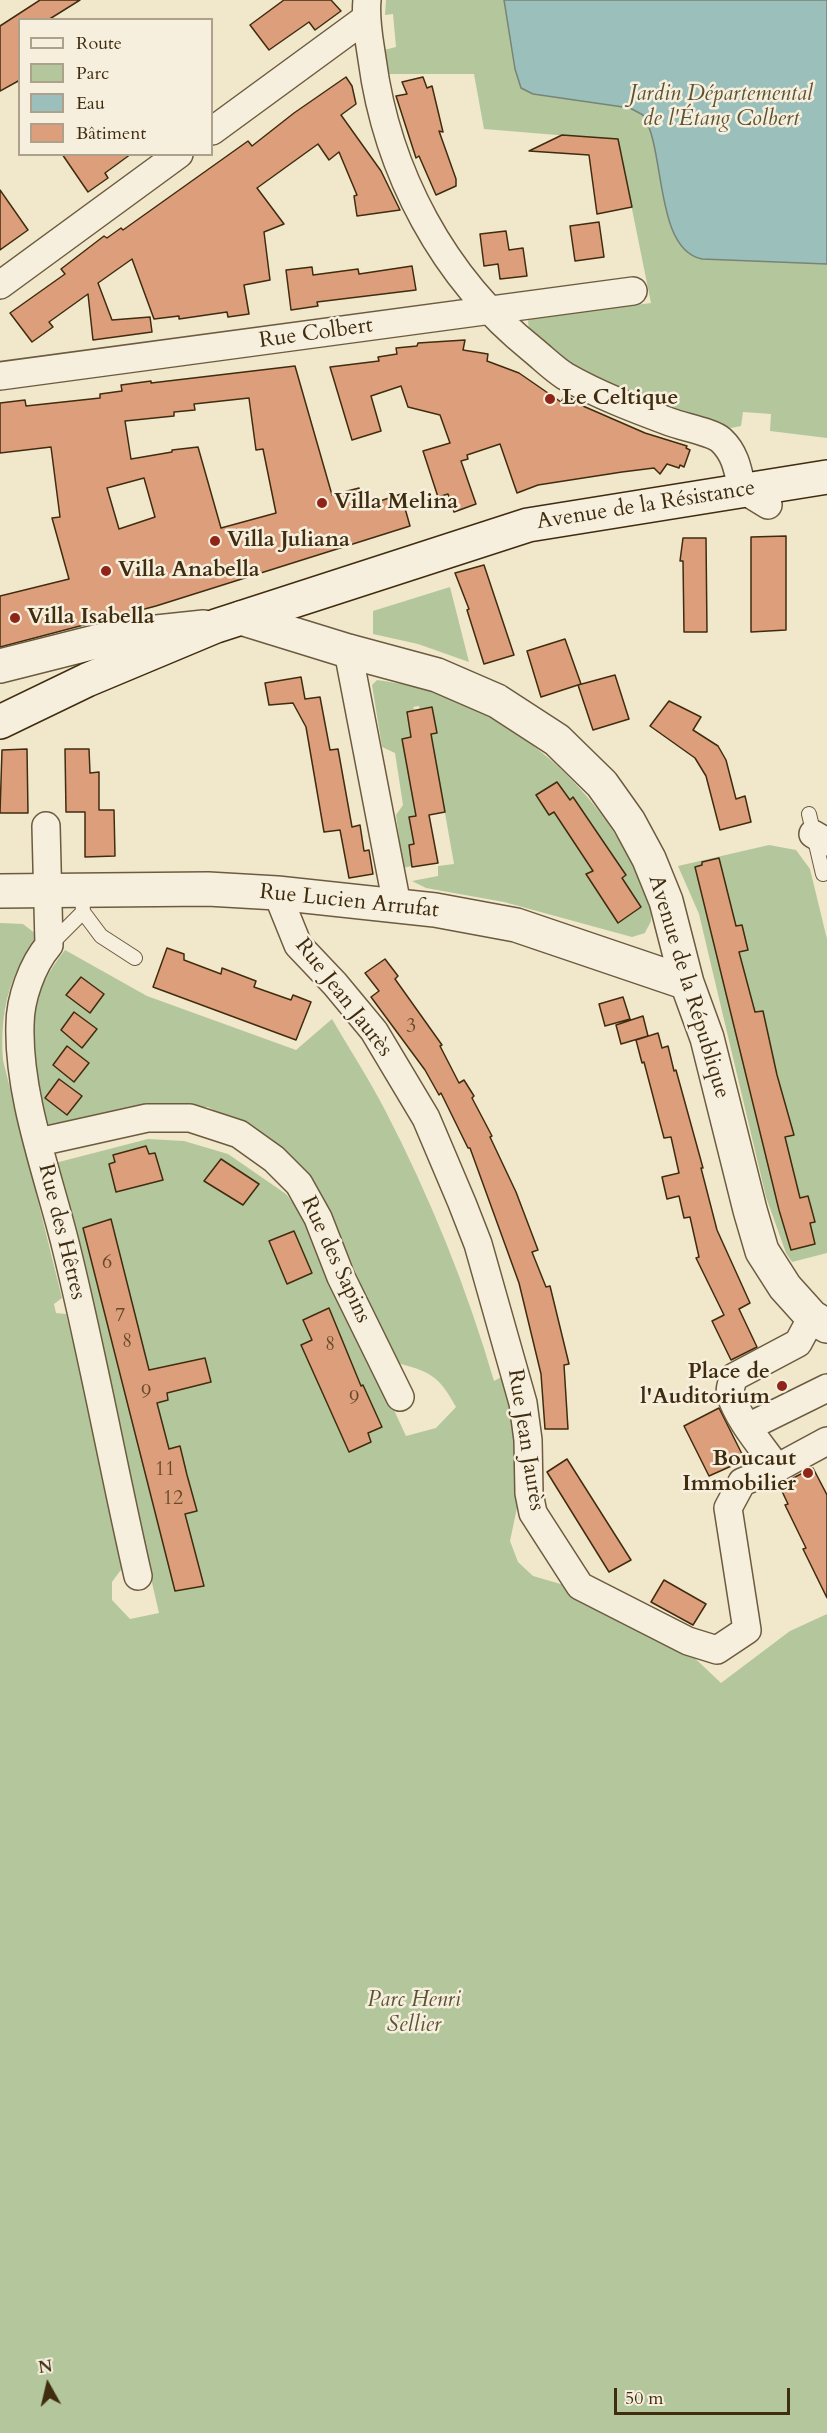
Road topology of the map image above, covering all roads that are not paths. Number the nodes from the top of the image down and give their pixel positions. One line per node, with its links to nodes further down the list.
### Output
1 (366, 9): 2 (street); 6 (street)
2 (213, 130)
3 (176, 156): 4 (street)
4 (0, 285)
5 (633, 291): 6 (street, Rue Colbert)
6 (490, 311): 7 (street, Rue Colbert); 9 (street)
7 (0, 376)
8 (827, 477): 9 (street, Avenue de la Résistance)
9 (755, 497): 10 (street, Avenue de la Résistance); 11 (street, Avenue de la Résistance)
10 (827, 498)
11 (229, 622): 12 (street, Avenue de la République); 13 (street); 14 (street)
12 (348, 651): 22 (street); 25 (street, Avenue de la République)
13 (0, 666)
14 (0, 722)
15 (46, 826): 19 (street)
16 (816, 830): 17 (lane)
17 (823, 874)
18 (0, 891): 19 (street, Rue Lucien Arrufat)
19 (48, 892): 21 (street, Rue Lucien Arrufat); 23 (street)
20 (277, 893): 21 (street, Rue Lucien Arrufat); 22 (street, Rue Lucien Arrufat); 32 (street, Rue Jean Jaurès)
21 (82, 902): 23 (lane); 24 (lane)
22 (397, 905): 25 (street, Rue Lucien Arrufat)
23 (50, 945): 26 (street, Rue des Hêtres)
24 (135, 958)
25 (687, 982): 27 (street, Avenue de la République)
26 (39, 1142): 29 (street, Rue des Sapins); 33 (street, Rue des Hêtres)
27 (819, 1322): 30 (street)
28 (827, 1388): 30 (street)
29 (400, 1397)
30 (748, 1427): 32 (street)
31 (827, 1441): 32 (street)
32 (777, 1468)
33 (138, 1576)

